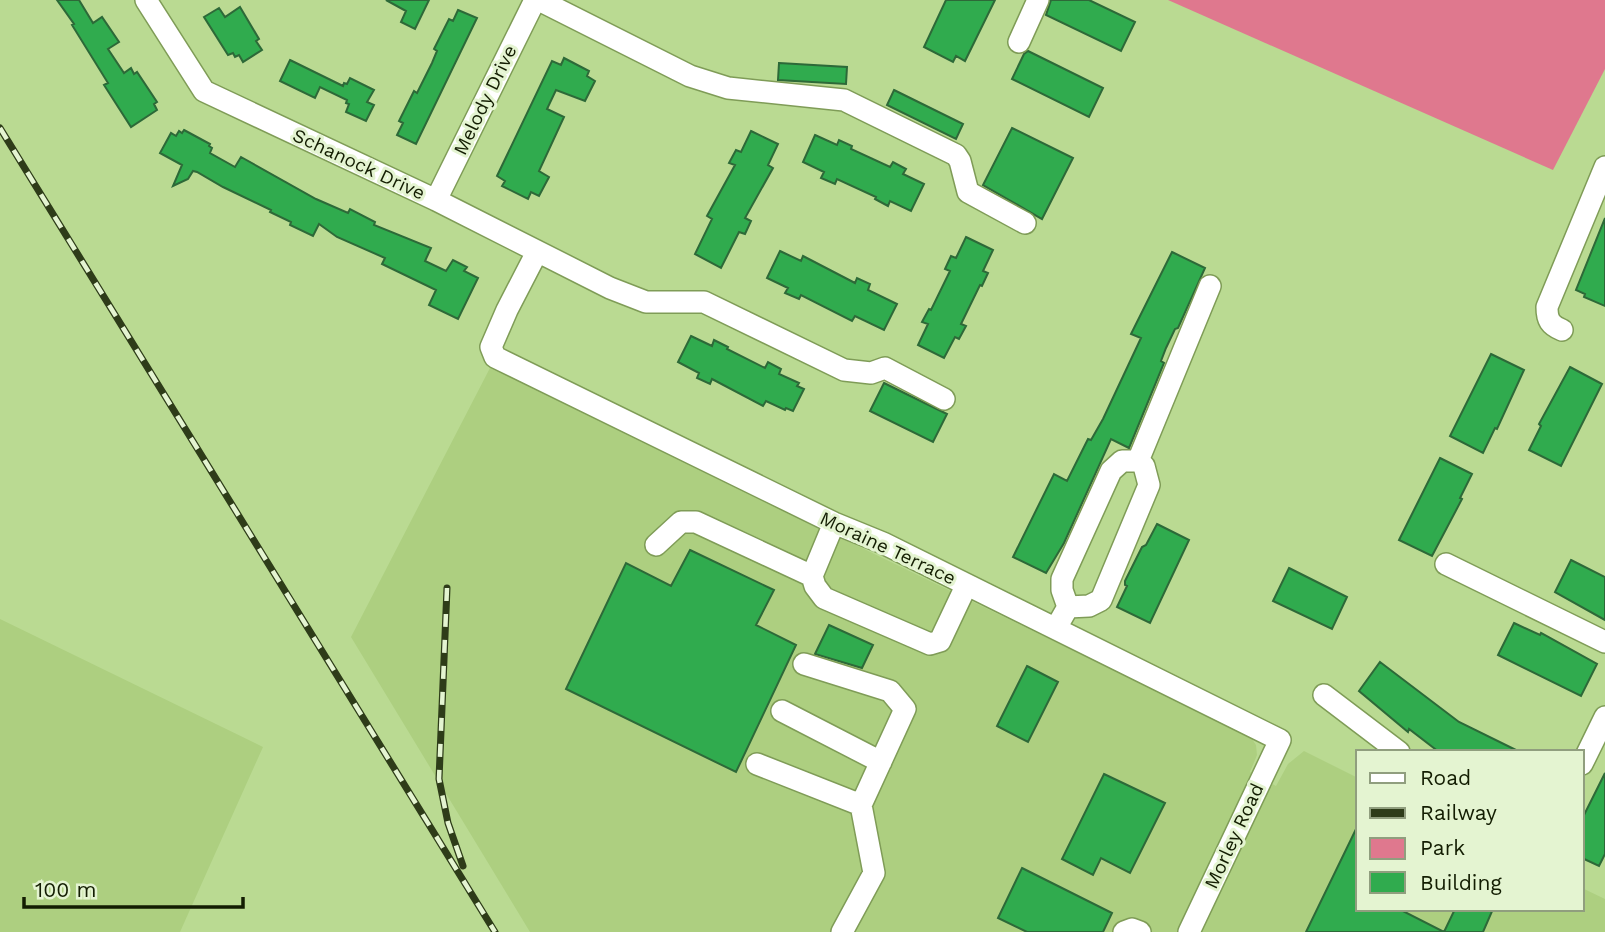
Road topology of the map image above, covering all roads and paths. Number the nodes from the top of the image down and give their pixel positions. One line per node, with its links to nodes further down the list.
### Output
1 (146, 0): 6 (street, Schanock Drive)
2 (537, 0): 6 (street, Melody Drive); 7 (street)
3 (1038, 0): 4 (street)
4 (1019, 42)
5 (1605, 167): 10 (street)
6 (436, 200): 8 (street, Schanock Drive)
7 (1025, 223)
8 (537, 252): 11 (street, Schanock Drive); 13 (street, Moraine Terrace)
9 (1210, 286): 12 (street)
10 (1562, 330)
11 (944, 399)
12 (1138, 461): 18 (street); 18 (street)
13 (834, 523): 16 (street); 17 (street, Moraine Terrace)
14 (656, 545): 16 (street)
15 (1446, 564): 20 (street)
16 (812, 576): 17 (street)
17 (967, 586): 19 (street, Moraine Terrace)
18 (1068, 607): 19 (street)
19 (1056, 628): 25 (street, Moraine Terrace)
20 (1605, 642)
21 (804, 664): 28 (street)
22 (1324, 695): 26 (street)
23 (782, 711): 28 (street)
24 (1605, 717): 27 (street)
25 (1280, 740): 34 (street, Morley Road)
26 (1396, 750)
27 (1584, 760)
28 (881, 762): 30 (street)
29 (757, 764): 30 (street)
30 (861, 806): 31 (street)
31 (842, 932)
32 (1124, 932): 33 (street)
33 (1140, 932)
34 (1189, 932)

